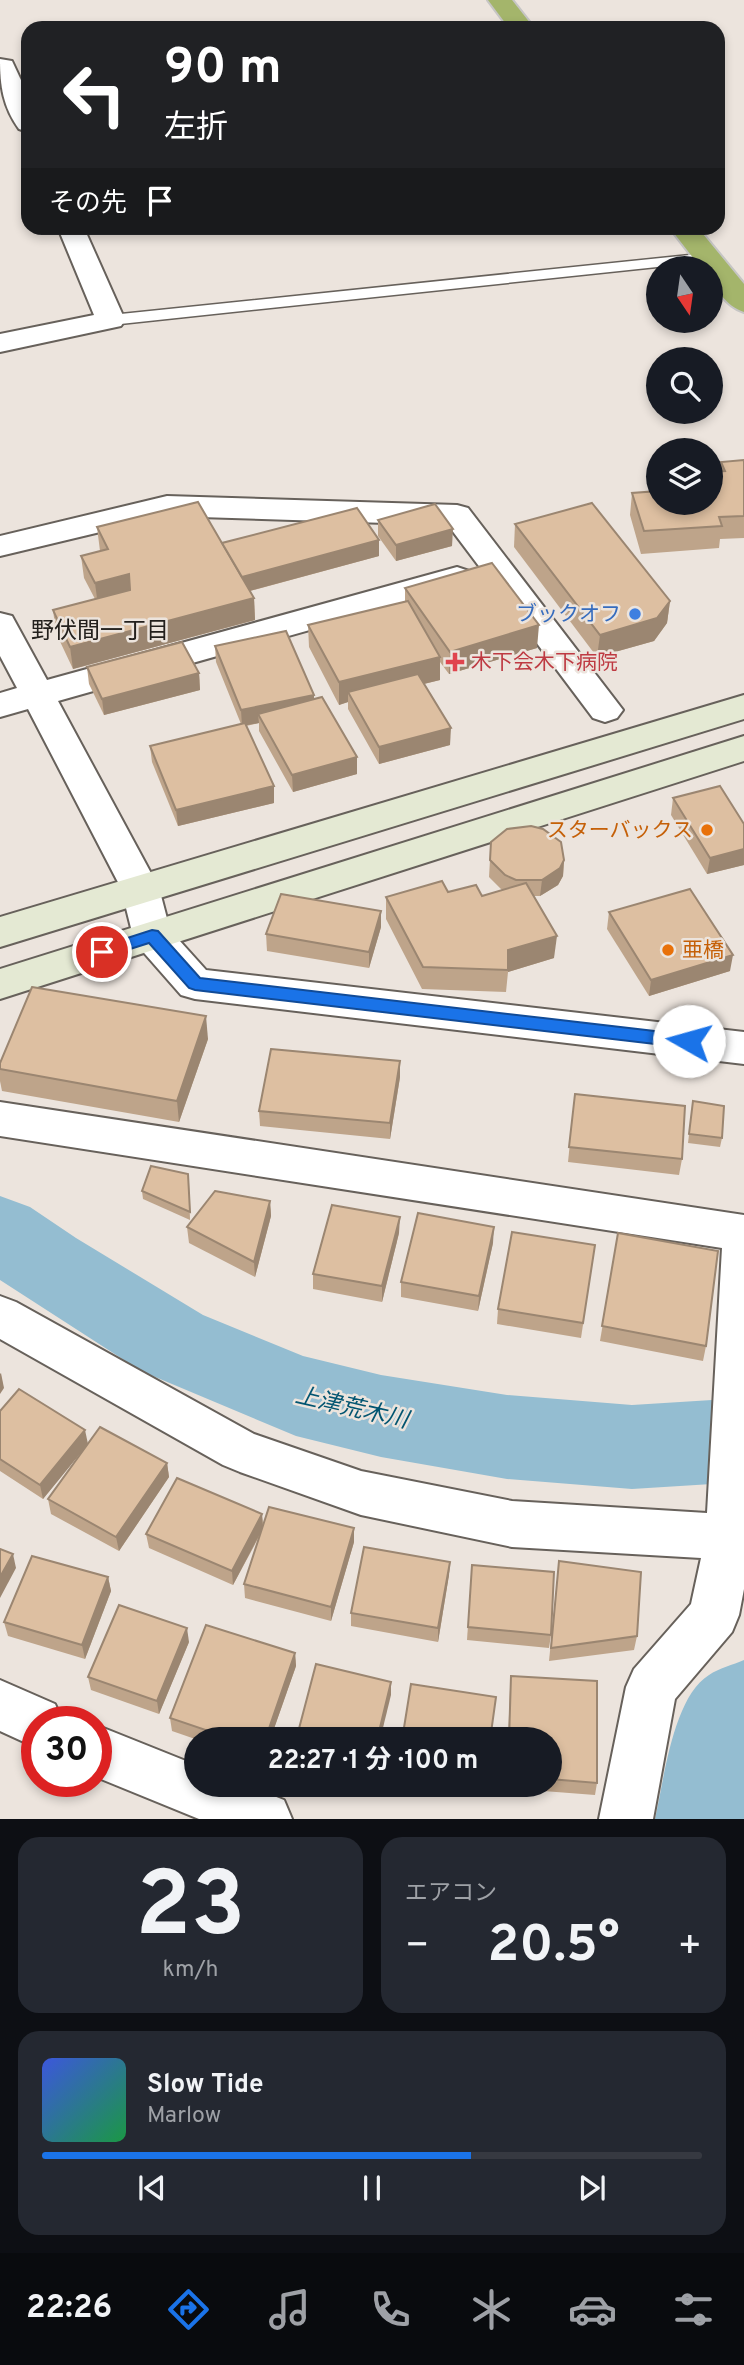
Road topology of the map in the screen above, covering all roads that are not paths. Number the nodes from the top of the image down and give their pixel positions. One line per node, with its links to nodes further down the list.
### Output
1 (500, 0): 2 (highway)
2 (516, 21)
3 (0, 66): 4 (street)
4 (21, 107)
5 (74, 235): 11 (street)
6 (690, 235): 7 (highway)
7 (707, 256)
8 (646, 265): 11 (lane)
9 (723, 276): 10 (highway)
10 (744, 303)
11 (110, 320): 12 (street)
12 (0, 343)
13 (0, 546): 14 (street)
14 (496, 567): 16 (street); 19 (street)
15 (0, 624): 16 (street)
16 (37, 695): 17 (street); 21 (street)
17 (0, 705)
18 (744, 707): 21 (street)
19 (605, 710)
20 (744, 748): 23 (street)
21 (140, 888): 22 (street); 23 (street)
22 (0, 932)
23 (152, 936): 24 (street); 25 (street)
24 (0, 984)
25 (744, 1048)
26 (0, 1119): 27 (street)
27 (744, 1233)
28 (744, 1248): 30 (street)
29 (0, 1315): 30 (street)
30 (730, 1537): 35 (street)
31 (0, 1704): 32 (street)
32 (21, 1714)
33 (112, 1759): 34 (street)
34 (265, 1819)
35 (626, 1819)

